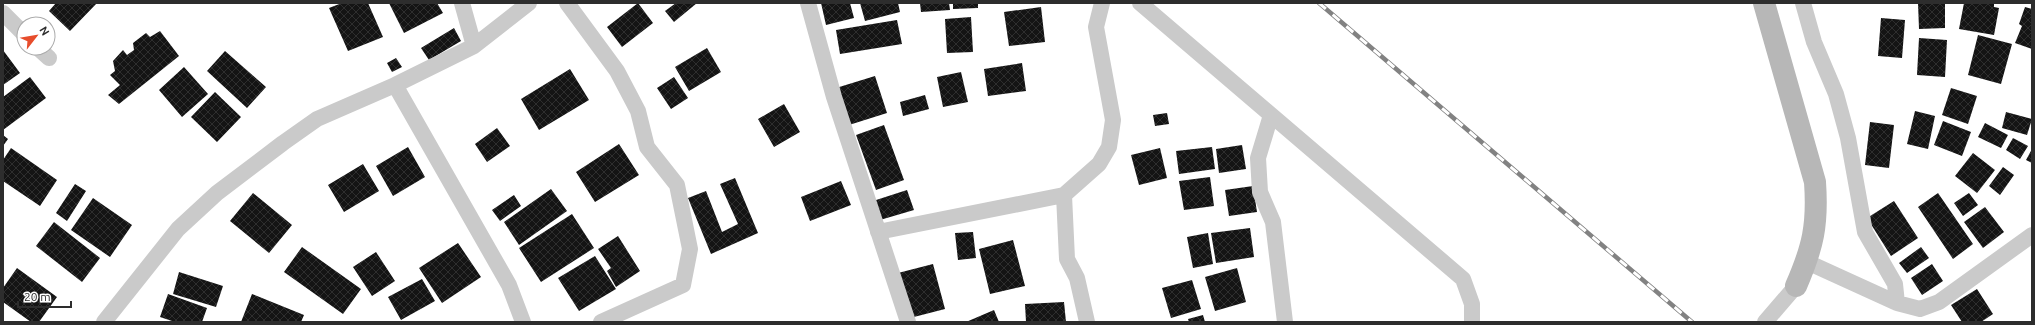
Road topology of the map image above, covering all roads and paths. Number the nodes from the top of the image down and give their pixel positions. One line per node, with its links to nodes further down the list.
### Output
1 (462, 3): 11 (street)
2 (530, 3): 11 (street)
3 (567, 3): 22 (street)
4 (808, 3): 15 (street)
5 (1102, 3): 14 (street)
6 (1140, 3): 13 (street)
7 (1764, 3): 17 (street)
8 (1803, 3): 19 (street)
9 (3, 13): 10 (street)
10 (16, 26)
11 (474, 46): 12 (street)
12 (395, 85): 20 (street); 21 (street)
13 (1271, 115): 25 (street); 26 (street)
14 (1064, 195): 15 (street); 24 (street)
15 (878, 232): 23 (street)
16 (2032, 235): 19 (street)
17 (1807, 262): 18 (street); 19 (street)
18 (1796, 286): 27 (street)
19 (1897, 303)
20 (104, 322)
21 (523, 322)
22 (601, 322)
23 (908, 322)
24 (1087, 322)
25 (1285, 322)
26 (1472, 322)
27 (1765, 322)

